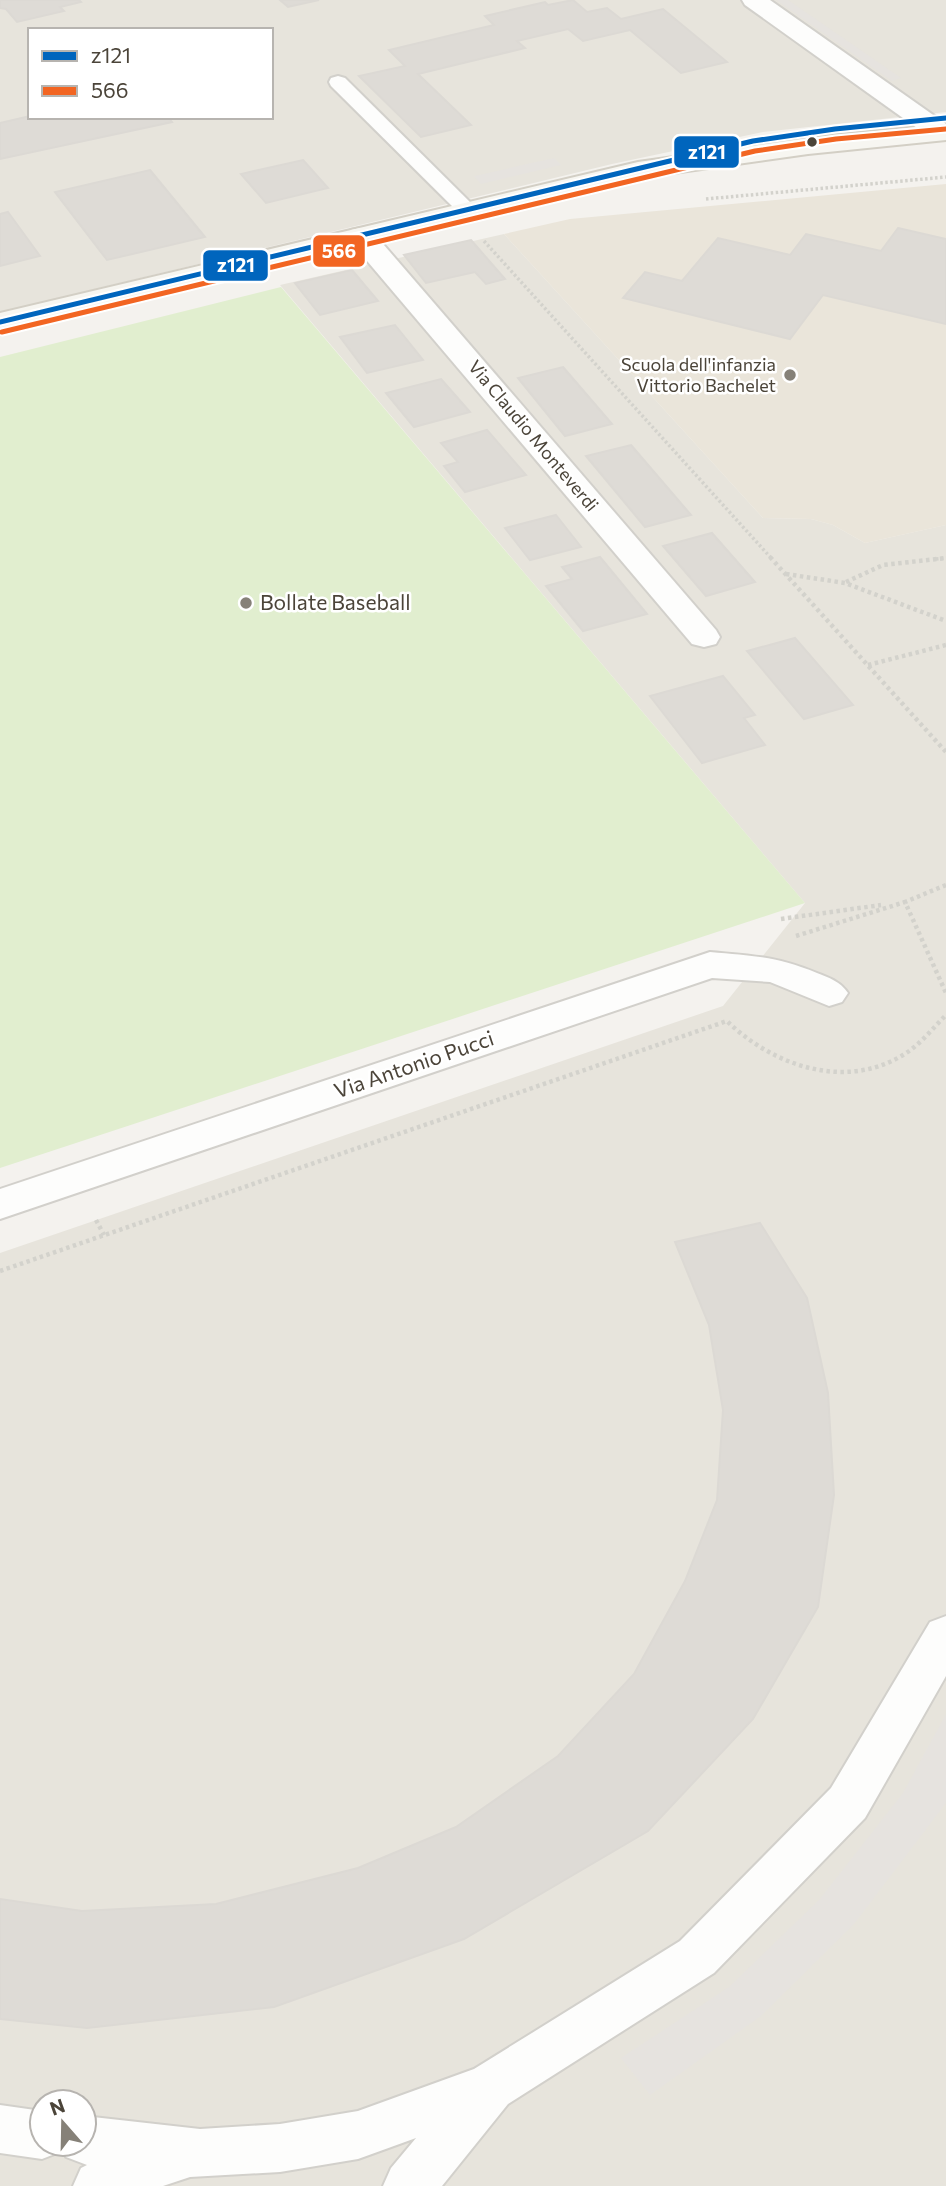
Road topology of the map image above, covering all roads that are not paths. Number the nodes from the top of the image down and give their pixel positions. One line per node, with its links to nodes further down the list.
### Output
1 (754, 0): 3 (street)
2 (338, 82): 4 (lane)
3 (939, 125): 4 (street)
4 (468, 211): 5 (street)
5 (361, 236): 6 (street); 7 (street, Via Claudio Monteverdi)
6 (0, 322)
7 (704, 637)
8 (829, 993): 9 (street, Via Antonio Pucci)
9 (0, 1204)
10 (945, 1634): 11 (street)
11 (489, 2087): 15 (street); 17 (street)
12 (0, 2129): 13 (street)
13 (28, 2134)
14 (98, 2142): 15 (street)
15 (200, 2154): 16 (street)
16 (99, 2186)
17 (409, 2186)

